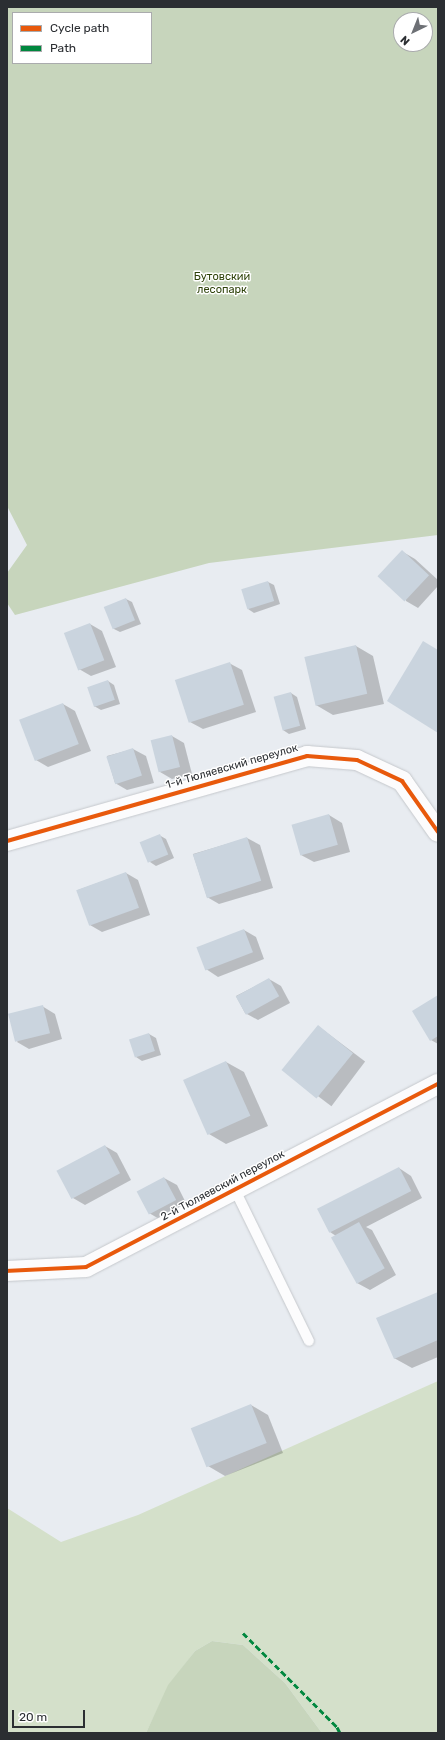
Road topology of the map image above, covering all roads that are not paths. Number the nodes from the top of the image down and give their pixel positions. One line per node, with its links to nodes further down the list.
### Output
1 (438, 832): 2 (street, 1-й Тюляевский переулок)
2 (7, 841)
3 (438, 1084): 4 (street, 2-й Тюляевский переулок)
4 (235, 1190): 5 (street, 2-й Тюляевский переулок); 6 (lane)
5 (7, 1271)
6 (309, 1341)

